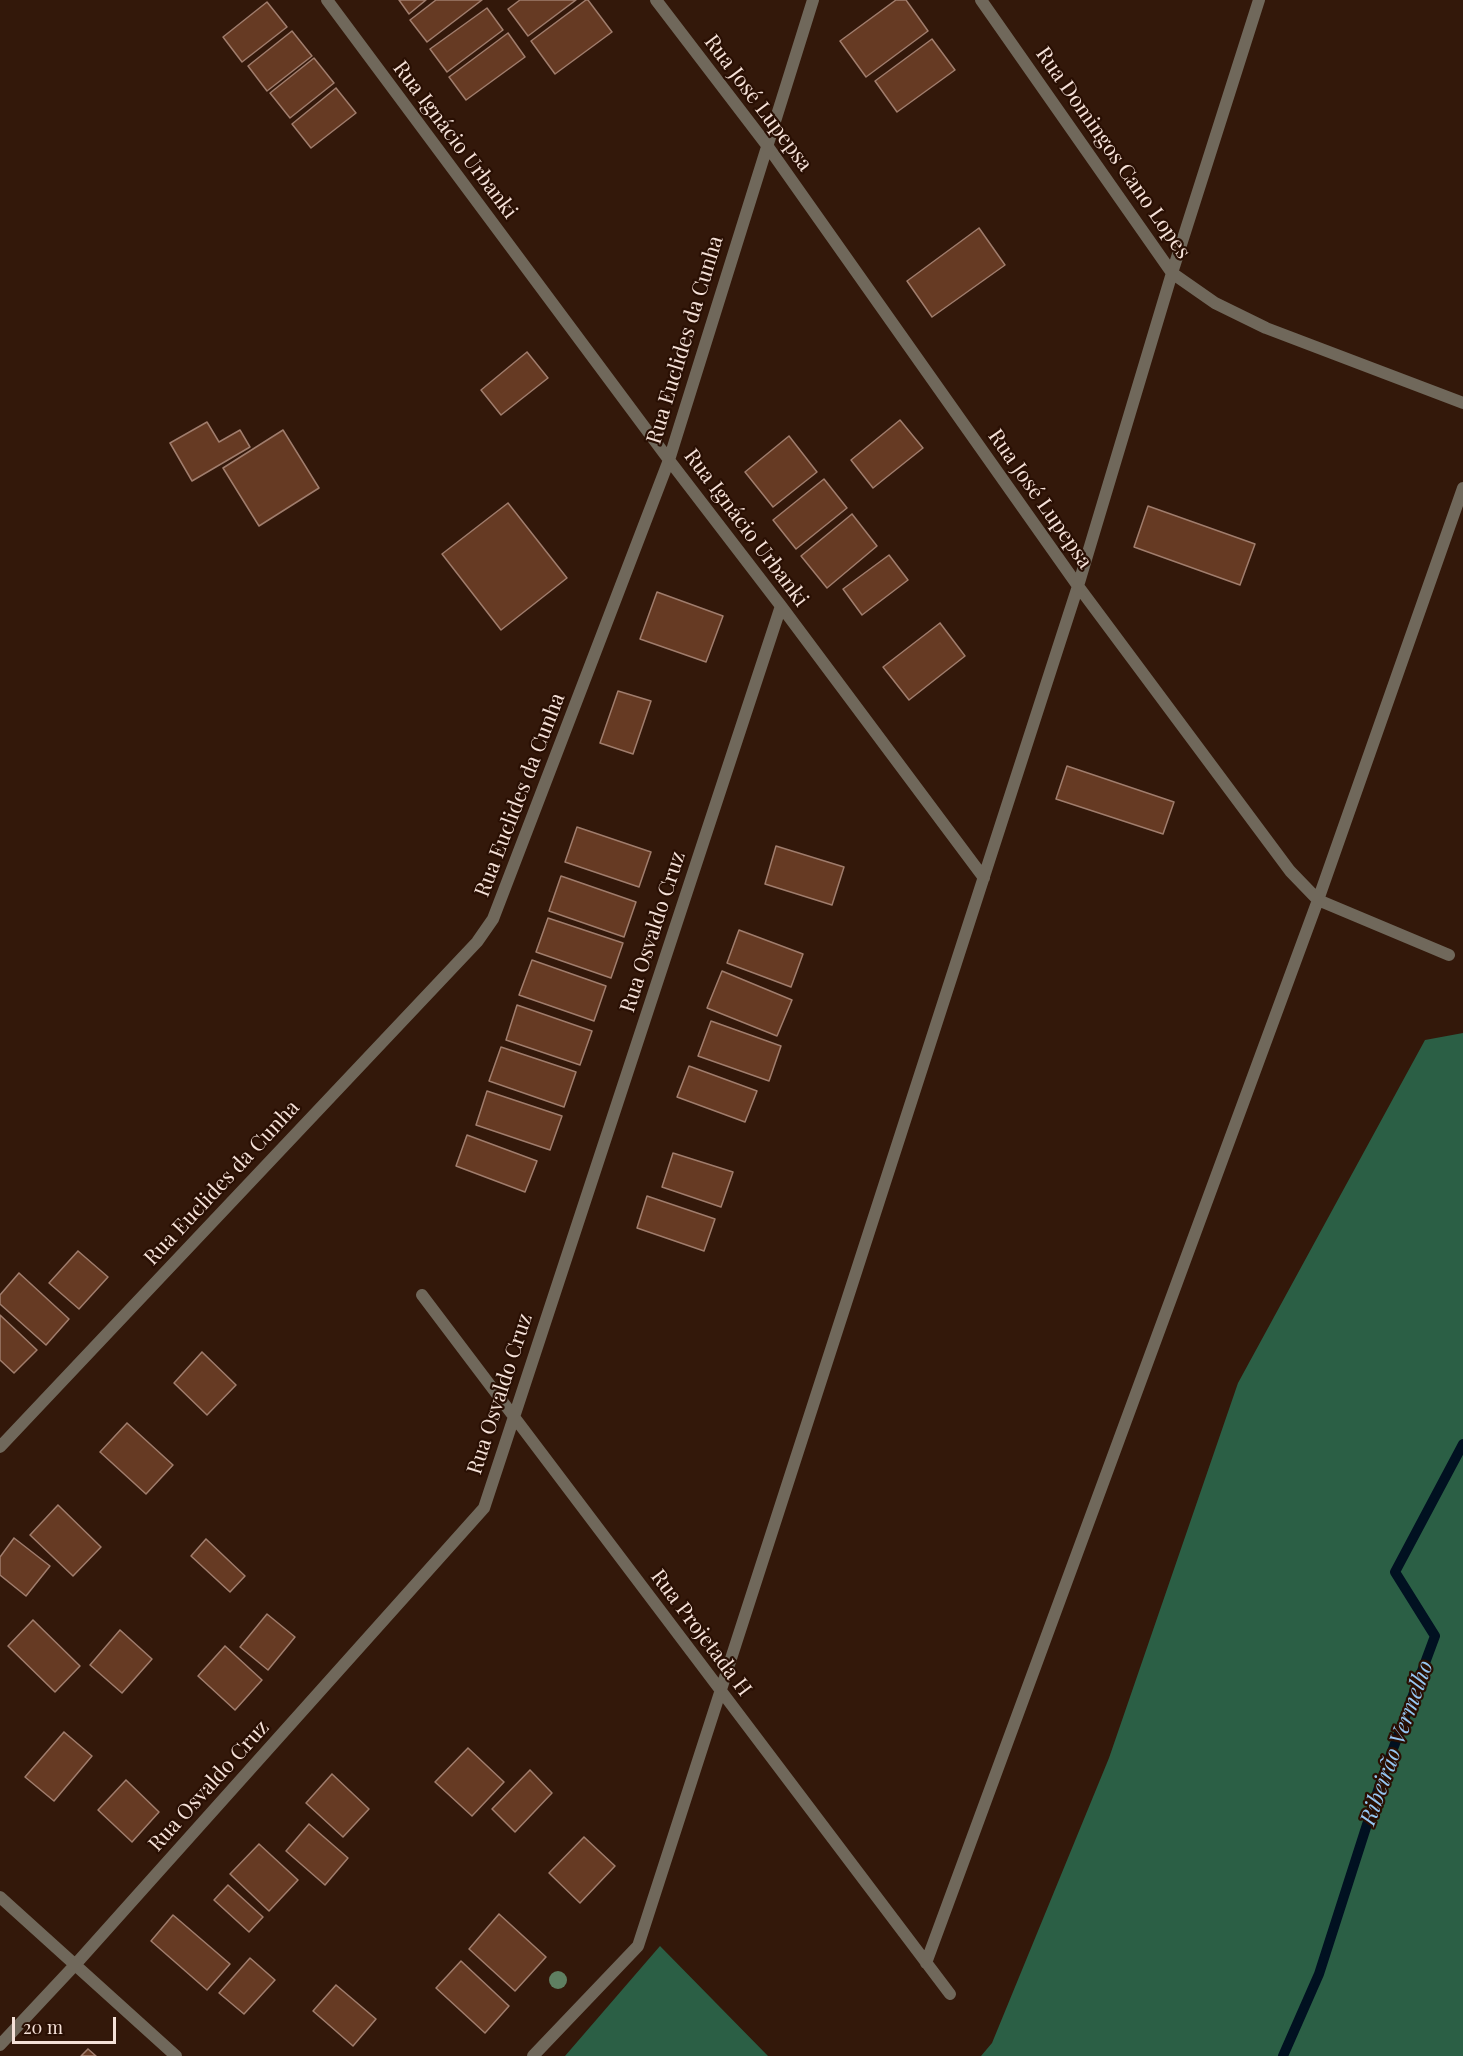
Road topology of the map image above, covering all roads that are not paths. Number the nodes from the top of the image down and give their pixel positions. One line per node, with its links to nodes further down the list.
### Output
1 (327, 0): 9 (street, Rua Ignácio Urbanki)
2 (656, 0): 6 (street, Rua José Lupepsa)
3 (813, 0): 6 (street, Rua Euclides da Cunha)
4 (981, 0): 7 (street, Rua Domingos Cano Lopes)
5 (1259, 0): 7 (street)
6 (766, 144): 9 (street, Rua Euclides da Cunha); 11 (street, Rua José Lupepsa)
7 (1172, 273): 8 (street, Rua Domingos Cano Lopes); 11 (street)
8 (1463, 403)
9 (669, 460): 12 (street, Rua Ignácio Urbanki); 18 (street, Rua Euclides da Cunha)
10 (1463, 488): 14 (street)
11 (1078, 586): 13 (street); 14 (street, Rua José Lupepsa)
12 (781, 606): 13 (street, Rua Ignácio Urbanki); 17 (street, Rua Osvaldo Cruz)
13 (984, 878): 19 (street)
14 (1318, 900): 15 (street, Rua José Lupepsa); 21 (street)
15 (1449, 955)
16 (422, 1295): 17 (street, Rua Projetada H)
17 (513, 1415): 19 (street, Rua Projetada H); 22 (street, Rua Osvaldo Cruz)
18 (0, 1447)
19 (722, 1693): 21 (street, Rua Projetada H); 26 (street)
20 (0, 1897): 22 (street)
21 (926, 1963): 23 (street, Rua Projetada H)
22 (74, 1966): 24 (street, Rua Osvaldo Cruz); 25 (street)
23 (950, 1994)
24 (0, 2045)
25 (176, 2056)
26 (533, 2056)

